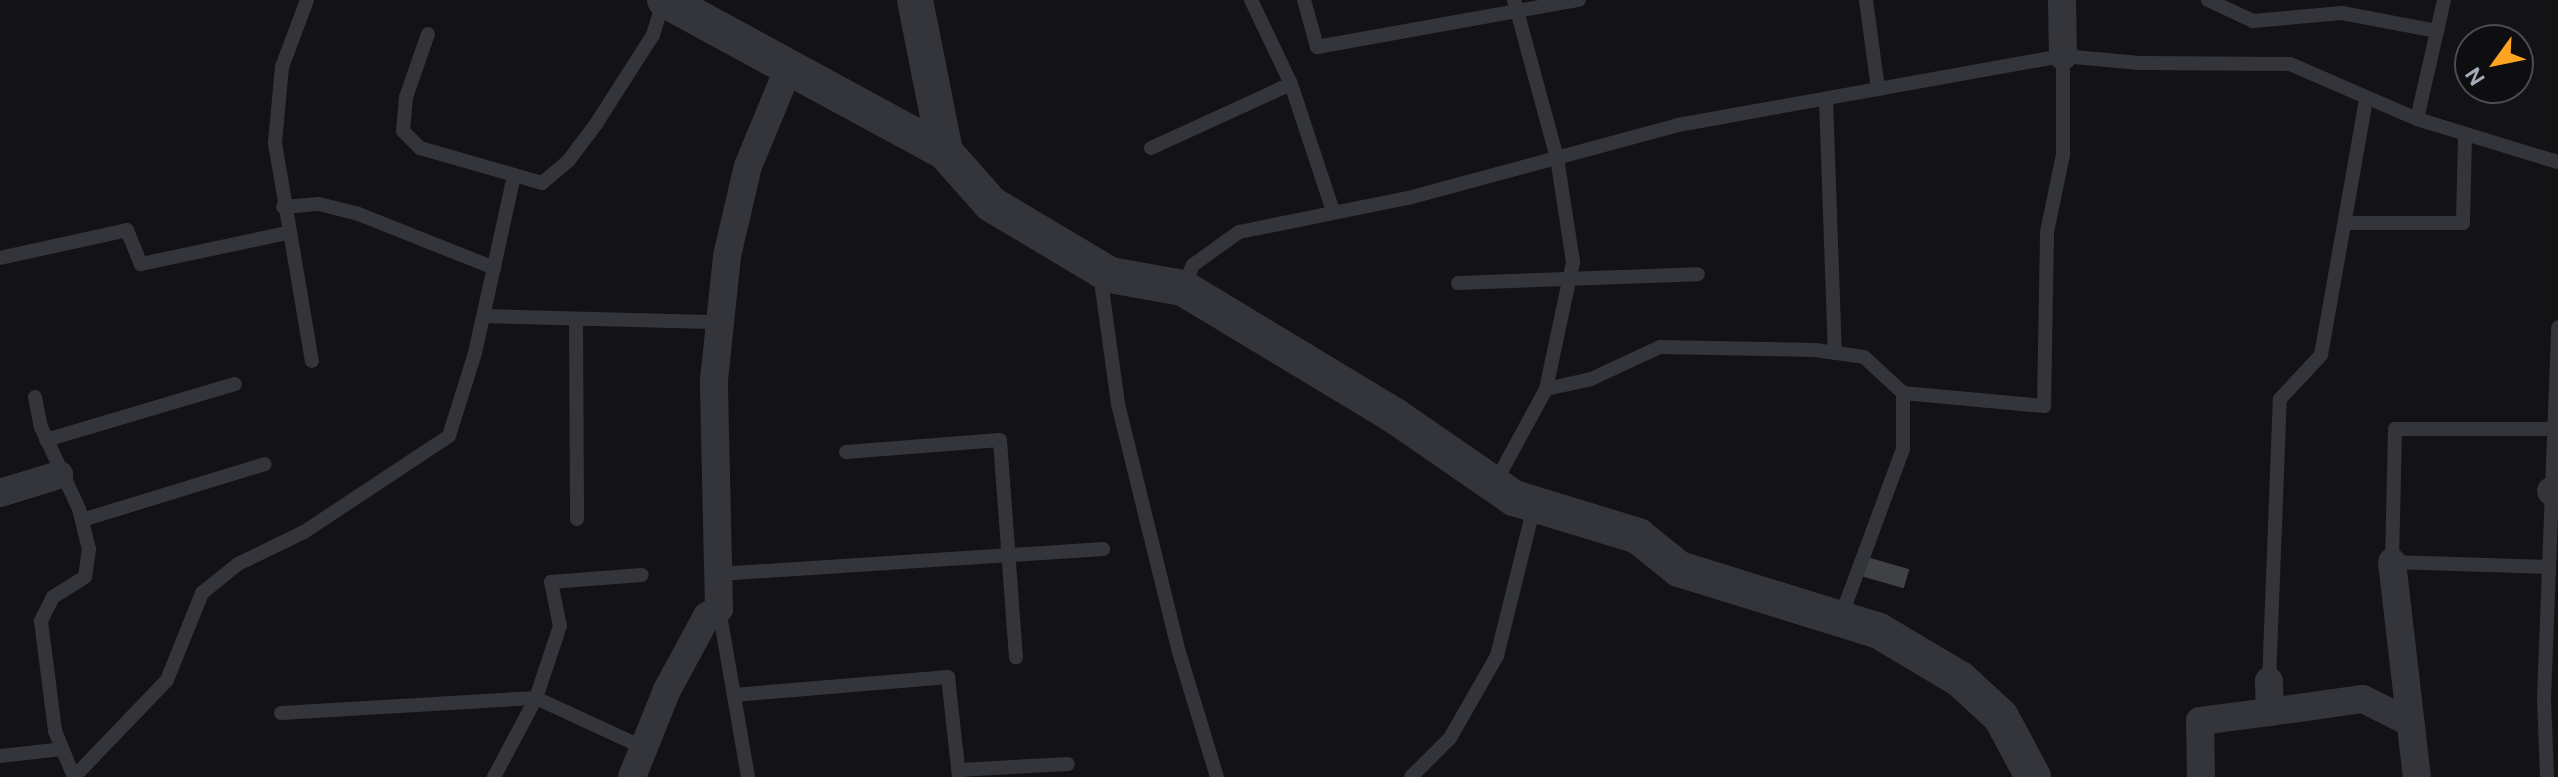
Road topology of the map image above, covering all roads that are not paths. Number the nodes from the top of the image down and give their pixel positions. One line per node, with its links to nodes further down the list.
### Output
1 (307, 0): 28 (lane)
2 (665, 0): 16 (street); 27 (lane)
3 (915, 0): 24 (street)
4 (1251, 0): 17 (lane)
5 (1304, 0): 11 (lane)
6 (1579, 0): 11 (lane)
7 (1866, 0): 18 (lane)
8 (2062, 0): 15 (street)
9 (2208, 0): 12 (lane)
10 (2444, 0): 13 (lane)
11 (1515, 6): 25 (lane)
12 (2313, 8): 13 (lane)
13 (2437, 31): 21 (lane)
14 (428, 34): 27 (lane)
15 (2063, 56): 18 (lane); 20 (lane); 47 (lane)
16 (789, 67): 24 (street); 41 (street)
17 (1291, 84): 23 (lane); 29 (lane)
18 (1878, 89): 19 (lane)
19 (1826, 99): 25 (lane); 43 (lane)
20 (2366, 99): 21 (lane); 30 (lane)
21 (2417, 119): 22 (lane)
22 (2465, 134): 26 (lane); 30 (lane)
23 (1151, 148)
24 (945, 152): 34 (street)
25 (1557, 158): 29 (lane); 36 (lane)
26 (2558, 162)
27 (514, 175): 33 (lane)
28 (283, 207): 31 (lane); 33 (lane)
29 (1333, 211): 38 (lane)
30 (2346, 223): 70 (lane)
31 (287, 233): 32 (lane); 44 (lane)
32 (0, 258)
33 (494, 268): 39 (lane)
34 (1100, 269): 38 (street); 84 (lane)
35 (1698, 274): 36 (lane)
36 (1570, 279): 37 (lane); 46 (lane)
37 (1458, 283)
38 (1183, 288): 54 (street)
39 (484, 316): 40 (lane); 77 (lane)
40 (576, 319): 41 (lane); 58 (lane)
41 (720, 322): 64 (street)
42 (2558, 327): 49 (lane)
43 (1835, 353): 46 (lane); 47 (lane)
44 (312, 361)
45 (235, 384): 50 (lane)
46 (1546, 389): 54 (lane)
47 (1903, 393): 67 (lane)
48 (35, 397): 50 (lane)
49 (2553, 429): 55 (lane); 62 (lane)
50 (46, 440): 53 (lane)
51 (846, 452): 61 (lane)
52 (265, 464): 59 (lane)
53 (59, 475): 56 (street); 59 (lane)
54 (1495, 483): 57 (street)
55 (2554, 491): 63 (lane)
56 (0, 493)
57 (1534, 504): 67 (street); 85 (lane)
58 (577, 519)
59 (82, 520): 77 (lane)
60 (1103, 549): 61 (lane)
61 (1009, 555): 64 (lane); 69 (lane)
62 (2392, 562): 63 (lane); 75 (street)
63 (2548, 567): 68 (lane)
64 (718, 574): 66 (street)
65 (642, 575): 72 (lane)
66 (719, 609): 71 (lane); 76 (street)
67 (1840, 619): 86 (street)
68 (2552, 642): 89 (lane)
69 (1016, 657)
70 (2269, 681): 73 (street)
71 (734, 695): 80 (lane); 83 (lane)
72 (536, 698): 74 (lane); 76 (lane); 81 (lane)
73 (2270, 712): 75 (street); 87 (street)
74 (281, 713)
75 (2409, 722): 88 (street)
76 (644, 748): 82 (street)
77 (62, 749): 78 (lane)
78 (0, 756)
79 (1068, 764): 80 (lane)
80 (958, 774)
81 (494, 777)
82 (632, 777)
83 (748, 777)
84 (1217, 777)
85 (1411, 777)
86 (2033, 777)
87 (2201, 777)
88 (2417, 777)
89 (2547, 777)

